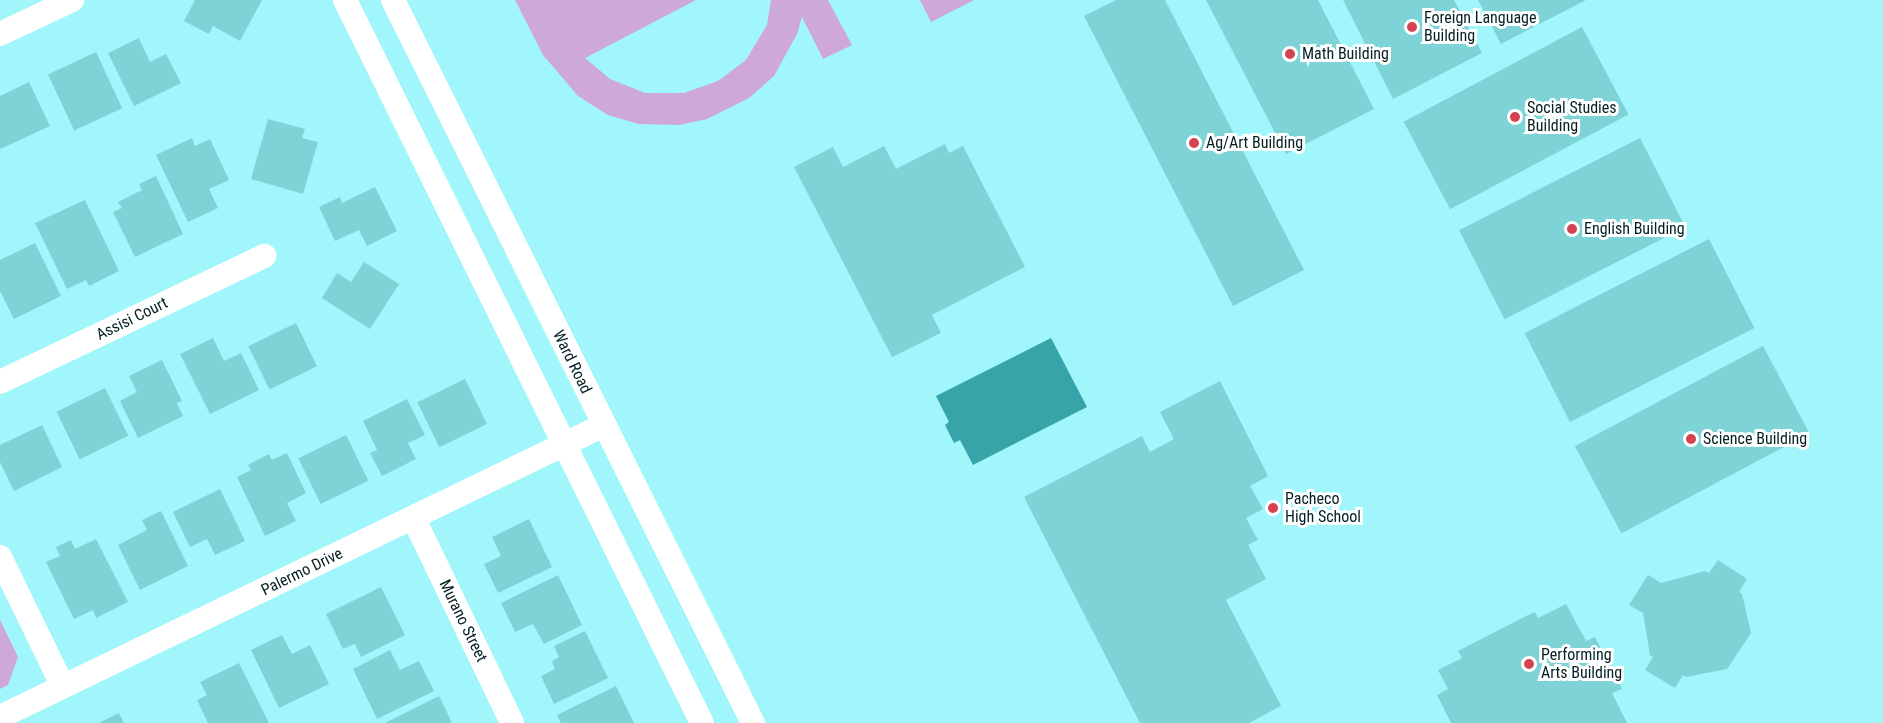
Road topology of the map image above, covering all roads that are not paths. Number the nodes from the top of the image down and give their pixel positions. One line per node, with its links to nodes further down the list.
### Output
1 (72, 0): 4 (street)
2 (345, 0): 8 (street)
3 (393, 0): 7 (street, Ward Road)
4 (0, 34)
5 (264, 256): 6 (street, Assisi Court)
6 (0, 382)
7 (604, 425): 8 (street, Palermo Drive); 15 (street, Ward Road)
8 (565, 446): 9 (street, Palermo Drive); 14 (street)
9 (414, 519): 11 (street, Palermo Drive); 13 (street, Murano Street)
10 (0, 557): 11 (street)
11 (63, 687): 12 (street, Palermo Drive)
12 (0, 717)
13 (512, 723)
14 (702, 723)
15 (753, 723)

